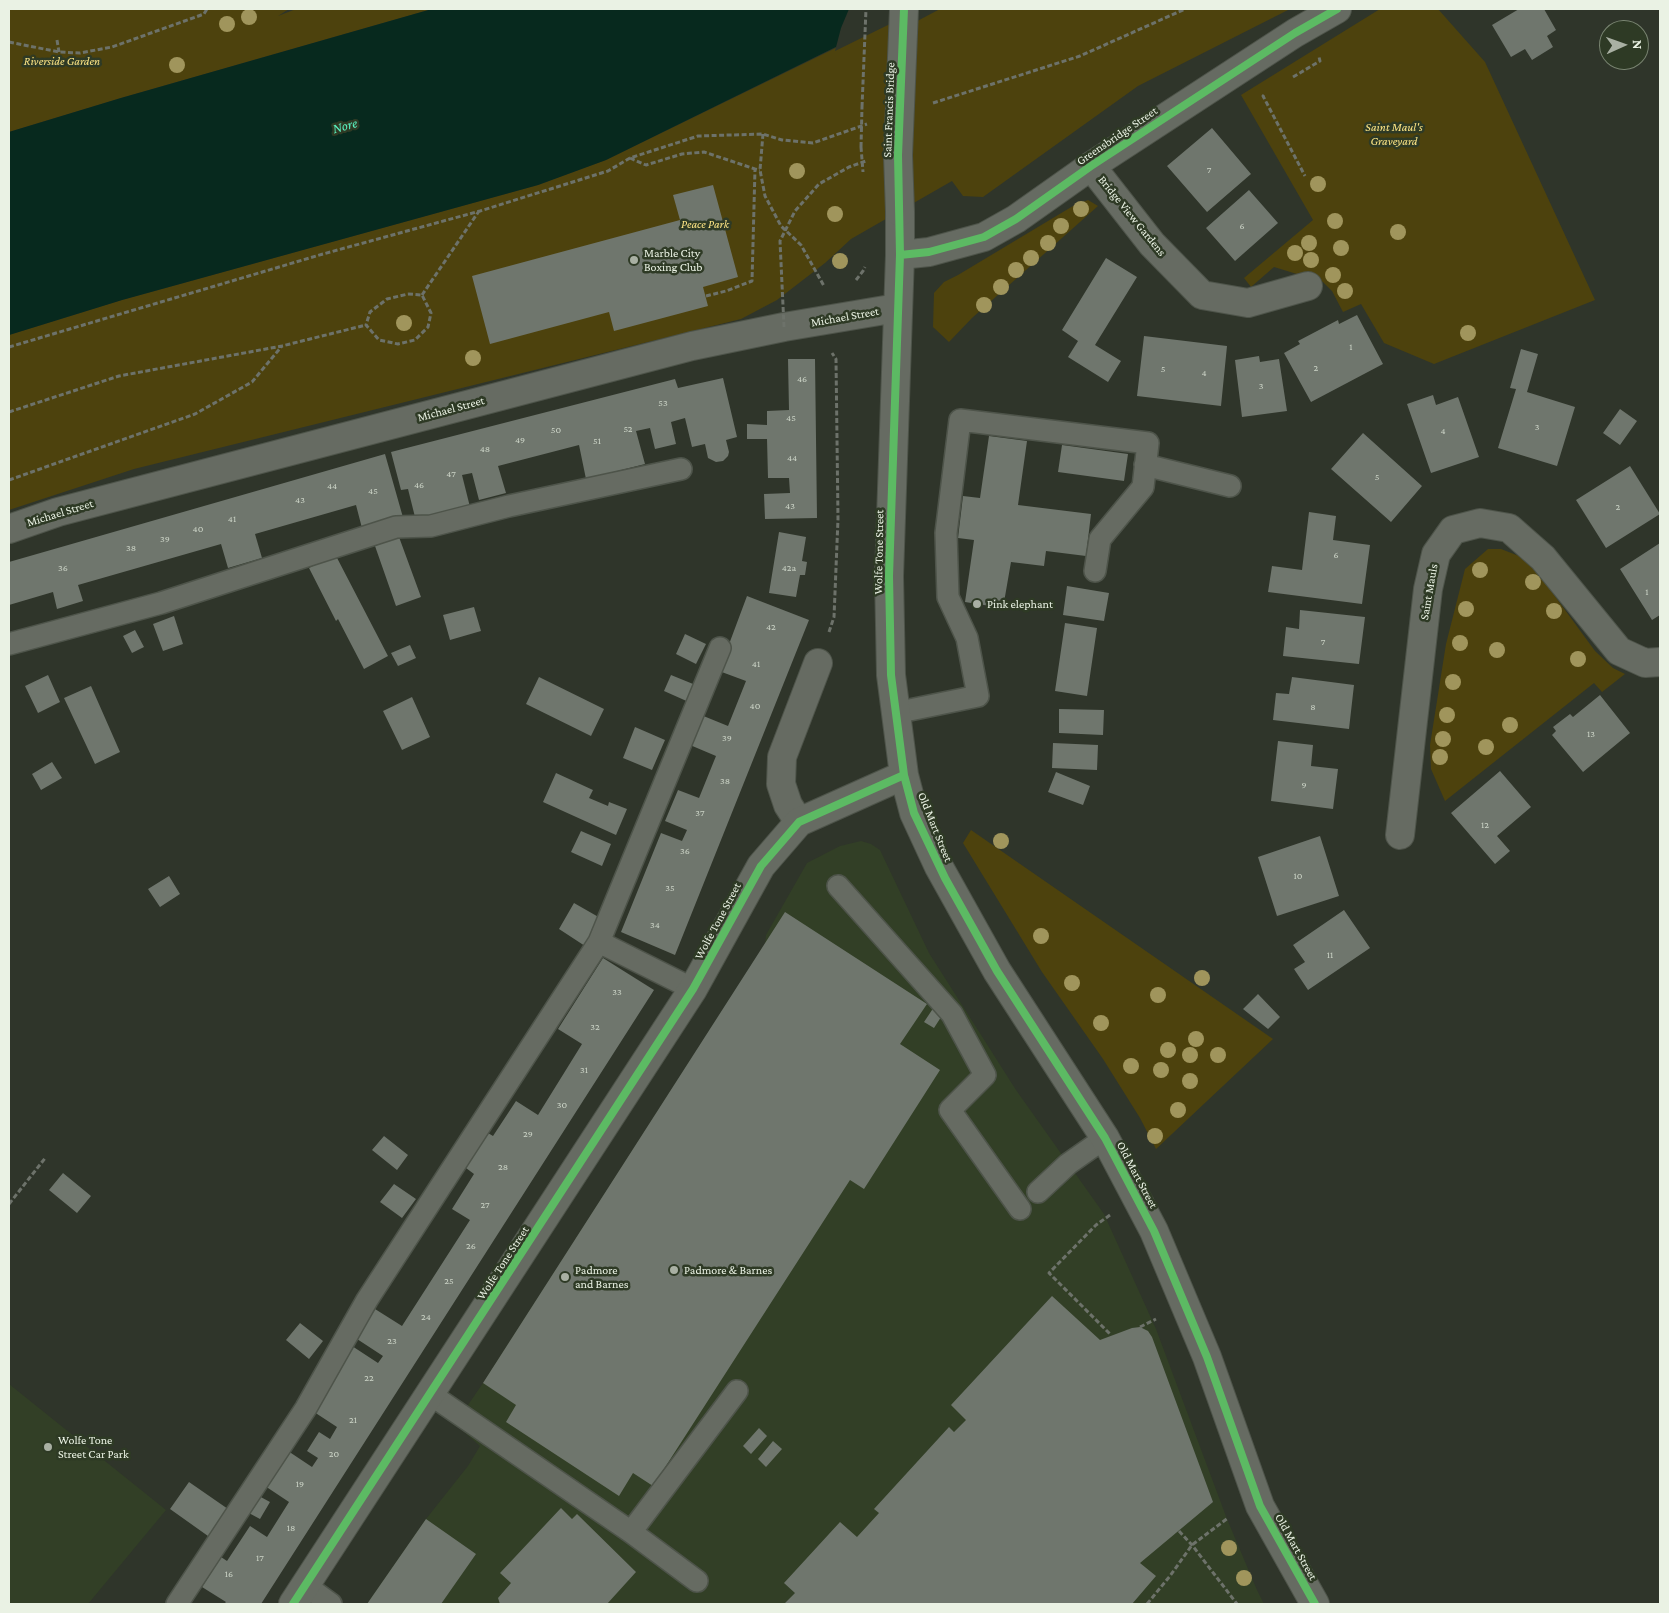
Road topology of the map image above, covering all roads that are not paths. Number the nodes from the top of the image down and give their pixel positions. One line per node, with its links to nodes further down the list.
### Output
1 (904, 9): 4 (main road, Saint Francis Bridge, bridge)
2 (1337, 9): 3 (main road, Greensbridge Street)
3 (1091, 166): 5 (main road, Greensbridge Street); 6 (main road, Bridge View Gardens)
4 (900, 212): 5 (main road, Wolfe Tone Street)
5 (900, 256): 7 (main road, Wolfe Tone Street)
6 (1308, 286)
7 (897, 308): 11 (main road, Michael Street); 17 (main road, Wolfe Tone Street)
8 (1145, 465): 10 (lane); 12 (lane); 17 (lane)
9 (681, 469): 13 (lane)
10 (1230, 486)
11 (9, 529)
12 (1095, 571)
13 (9, 644)
14 (720, 648): 22 (lane)
15 (1660, 662): 20 (main road, Saint Mauls)
16 (818, 663): 19 (main road)
17 (895, 714): 18 (main road, Wolfe Tone Street)
18 (904, 775): 19 (main road, Wolfe Tone Street); 24 (main road, Old Mart Street)
19 (799, 822): 23 (main road, Wolfe Tone Street)
20 (1400, 835)
21 (838, 886): 26 (lane)
22 (599, 942): 23 (lane); 32 (lane)
23 (694, 989): 28 (main road, Wolfe Tone Street)
24 (1105, 1138): 25 (lane); 34 (main road, Old Mart Street)
25 (1038, 1192)
26 (1020, 1208)
27 (737, 1391): 29 (lane)
28 (430, 1394): 29 (lane); 31 (main road, Wolfe Tone Street)
29 (631, 1532): 30 (lane)
30 (697, 1581)
31 (299, 1595): 33 (lane)
32 (177, 1604)
33 (331, 1604)
34 (1315, 1604)

